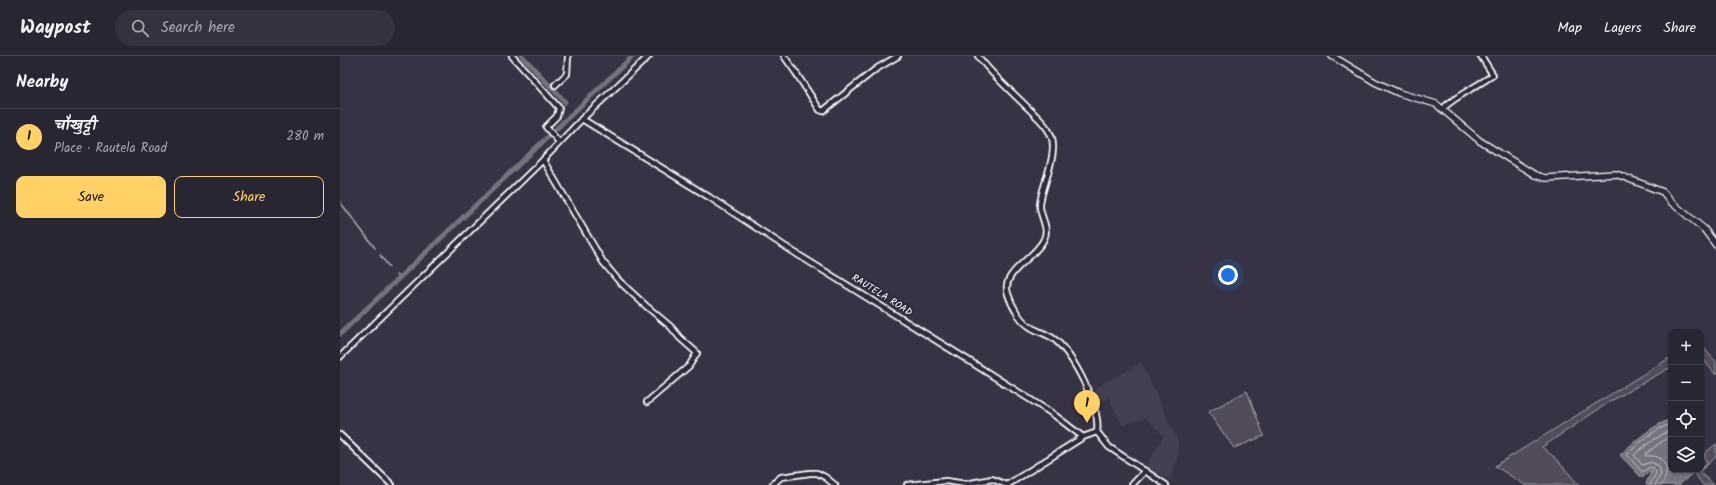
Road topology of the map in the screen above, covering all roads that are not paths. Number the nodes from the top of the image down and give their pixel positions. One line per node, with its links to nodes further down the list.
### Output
1 (512, 56): 12 (street)
2 (568, 56): 9 (street)
3 (649, 56): 11 (street)
4 (784, 56): 5 (street)
5 (898, 56)
6 (978, 56): 17 (street)
7 (1332, 56): 10 (street)
8 (1481, 56): 10 (street)
9 (555, 85)
10 (1442, 109): 14 (street)
11 (582, 119): 12 (street); 19 (street, RAUTELA ROAD)
12 (558, 141): 13 (street)
13 (543, 160): 15 (street); 16 (street)
14 (1716, 245)
15 (340, 357)
16 (648, 402)
17 (1098, 432): 19 (street); 20 (street)
18 (340, 435): 21 (street)
19 (1083, 437): 25 (street)
20 (1145, 471): 26 (street); 27 (street)
21 (392, 485)
22 (772, 485): 23 (street)
23 (835, 485)
24 (907, 485): 25 (street)
25 (1007, 485)
26 (1132, 485)
27 (1166, 485)

